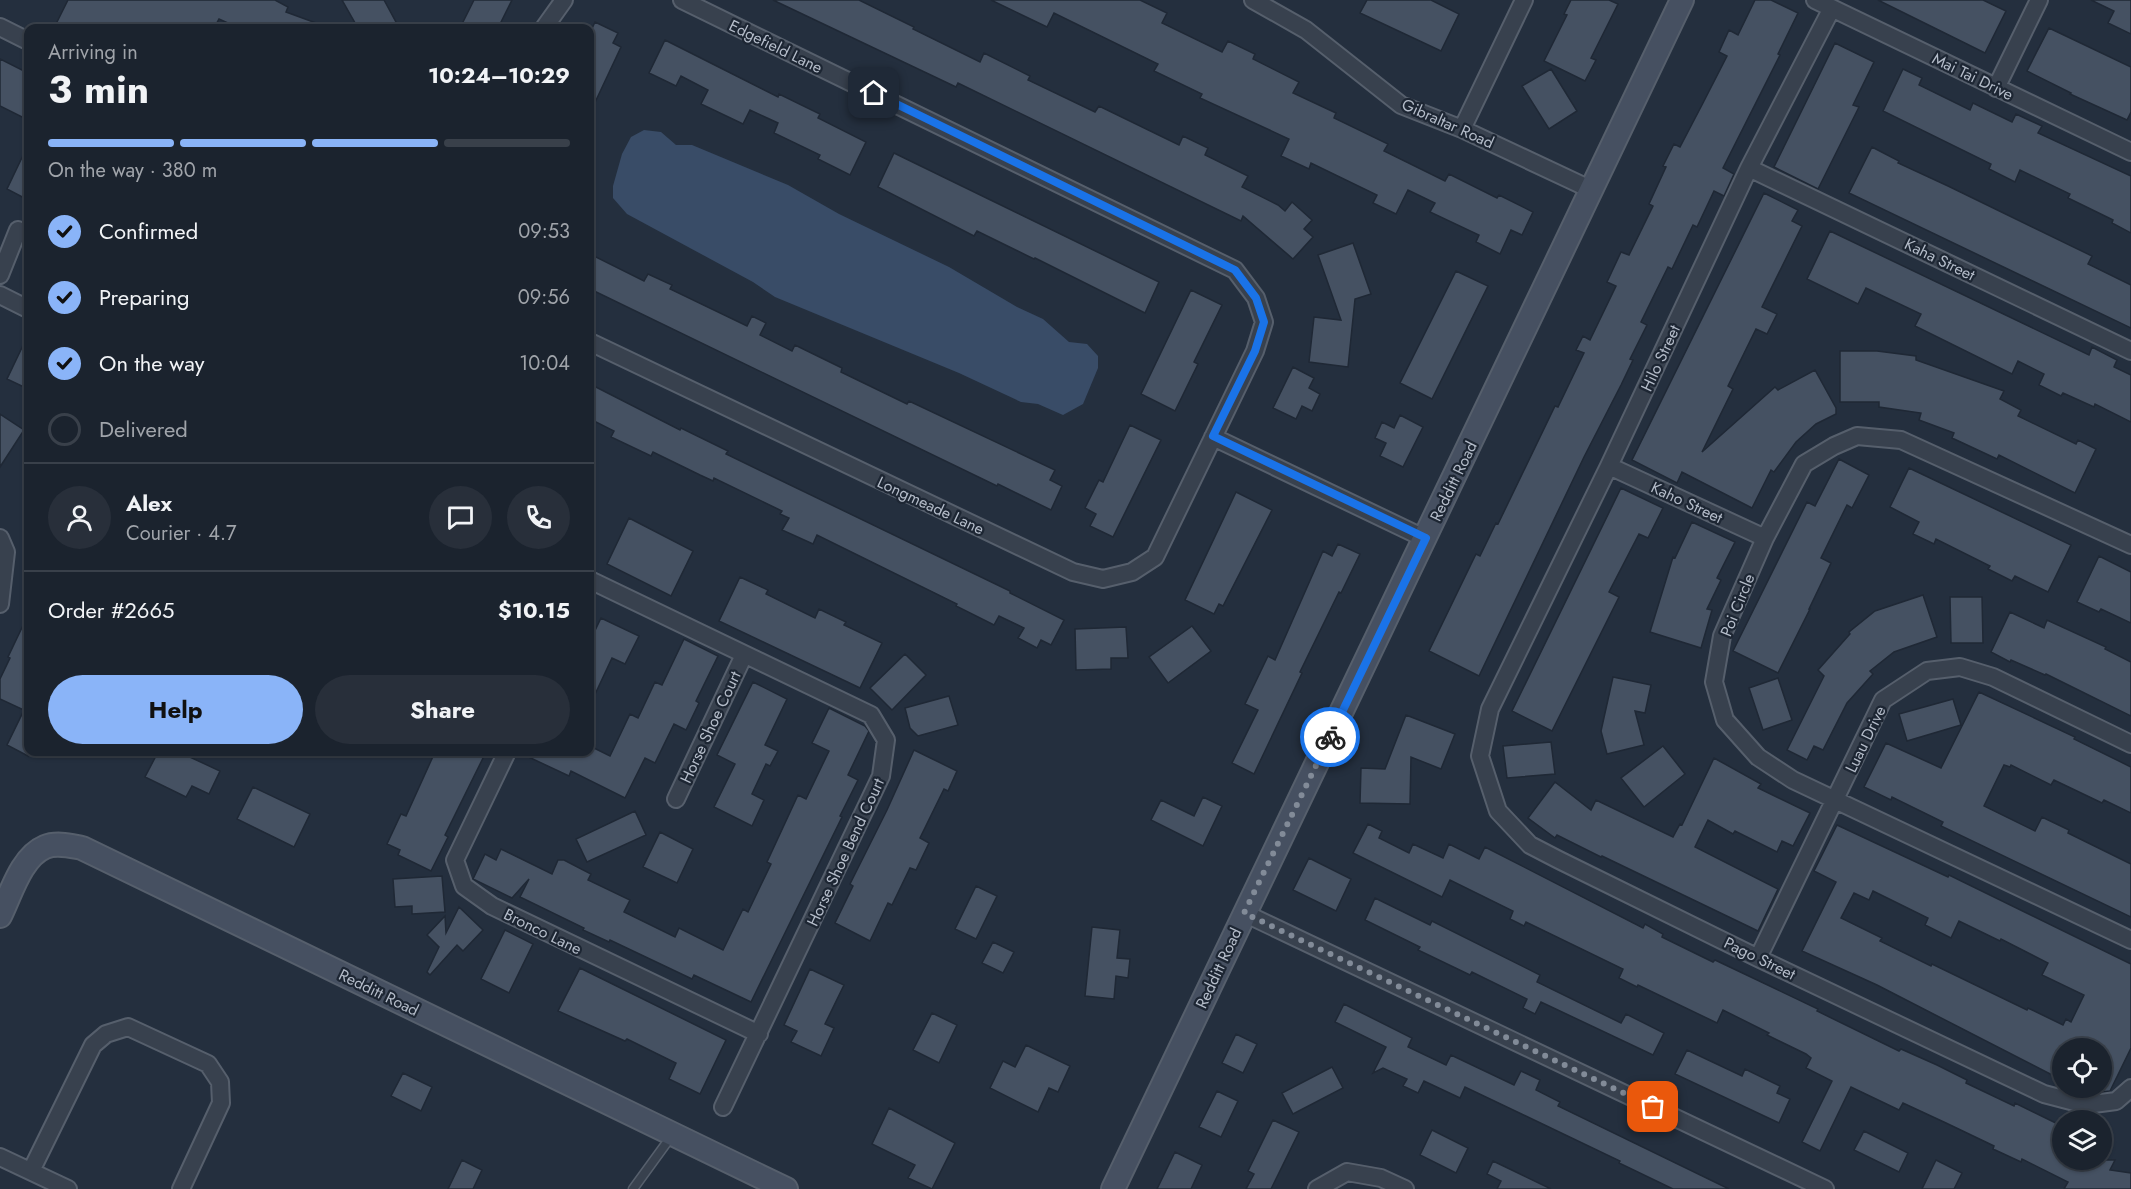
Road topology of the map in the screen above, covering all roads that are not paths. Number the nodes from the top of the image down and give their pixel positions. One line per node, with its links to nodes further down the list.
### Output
1 (564, 0): 9 (street)
2 (682, 0): 23 (street, Edgefield Lane)
3 (1253, 0): 13 (street, Gibraltar Road)
4 (1524, 0): 13 (street)
5 (1682, 0): 16 (street, Redditt Road)
6 (1815, 0): 8 (street, Mai Tai Drive)
7 (2039, 0): 12 (street)
8 (1832, 8): 12 (street, Mai Tai Drive); 15 (street, Hilo Street)
9 (547, 24)
10 (0, 27): 11 (street)
11 (24, 39)
12 (1996, 88): 14 (street, Mai Tai Drive)
13 (1462, 129): 16 (street, Gibraltar Road)
14 (2131, 152)
15 (1749, 168): 22 (street, Kaha Street); 24 (street, Hilo Street)
16 (1592, 190): 26 (street, Redditt Road)
17 (18, 230): 18 (street)
18 (0, 275)
19 (0, 295): 20 (street)
20 (24, 307)
21 (594, 344): 23 (street, Longmeade Lane)
22 (2131, 351)
23 (1213, 436): 26 (street)
24 (1609, 466): 27 (street, Kaho Street); 32 (street, Hilo Street)
25 (0, 538): 30 (street)
26 (1426, 538): 37 (street, Redditt Road)
27 (1765, 538): 28 (street, Poi Circle); 36 (street, Poi Circle)
28 (2131, 545)
29 (594, 582): 31 (street, Horse Shoe Bend Court)
30 (0, 604)
31 (744, 655): 35 (street, Horse Shoe Court); 41 (street, Horse Shoe Bend Court)
32 (1490, 709): 40 (street, Pago Street)
33 (2131, 744): 36 (street, Luau Drive)
34 (505, 756): 41 (street, Bronco Lane)
35 (676, 798)
36 (1836, 799): 39 (street, Poi Circle); 40 (street, Luau Drive)
37 (1244, 913): 51 (street, Redditt Road); 54 (street)
38 (0, 916): 44 (street, Redditt Road)
39 (2131, 940)
40 (1758, 958): 42 (street, Pago Street)
41 (759, 1034): 43 (street, Horse Shoe Bend Court)
42 (2131, 1088)
43 (723, 1107)
44 (673, 1134): 49 (lane); 50 (street, Redditt Road)
45 (0, 1157): 46 (street)
46 (31, 1172): 47 (street); 48 (street)
47 (68, 1189)
48 (181, 1189)
49 (633, 1189)
50 (786, 1189)
51 (1113, 1189)
52 (1317, 1189): 53 (street)
53 (1405, 1189)
54 (1825, 1189)

